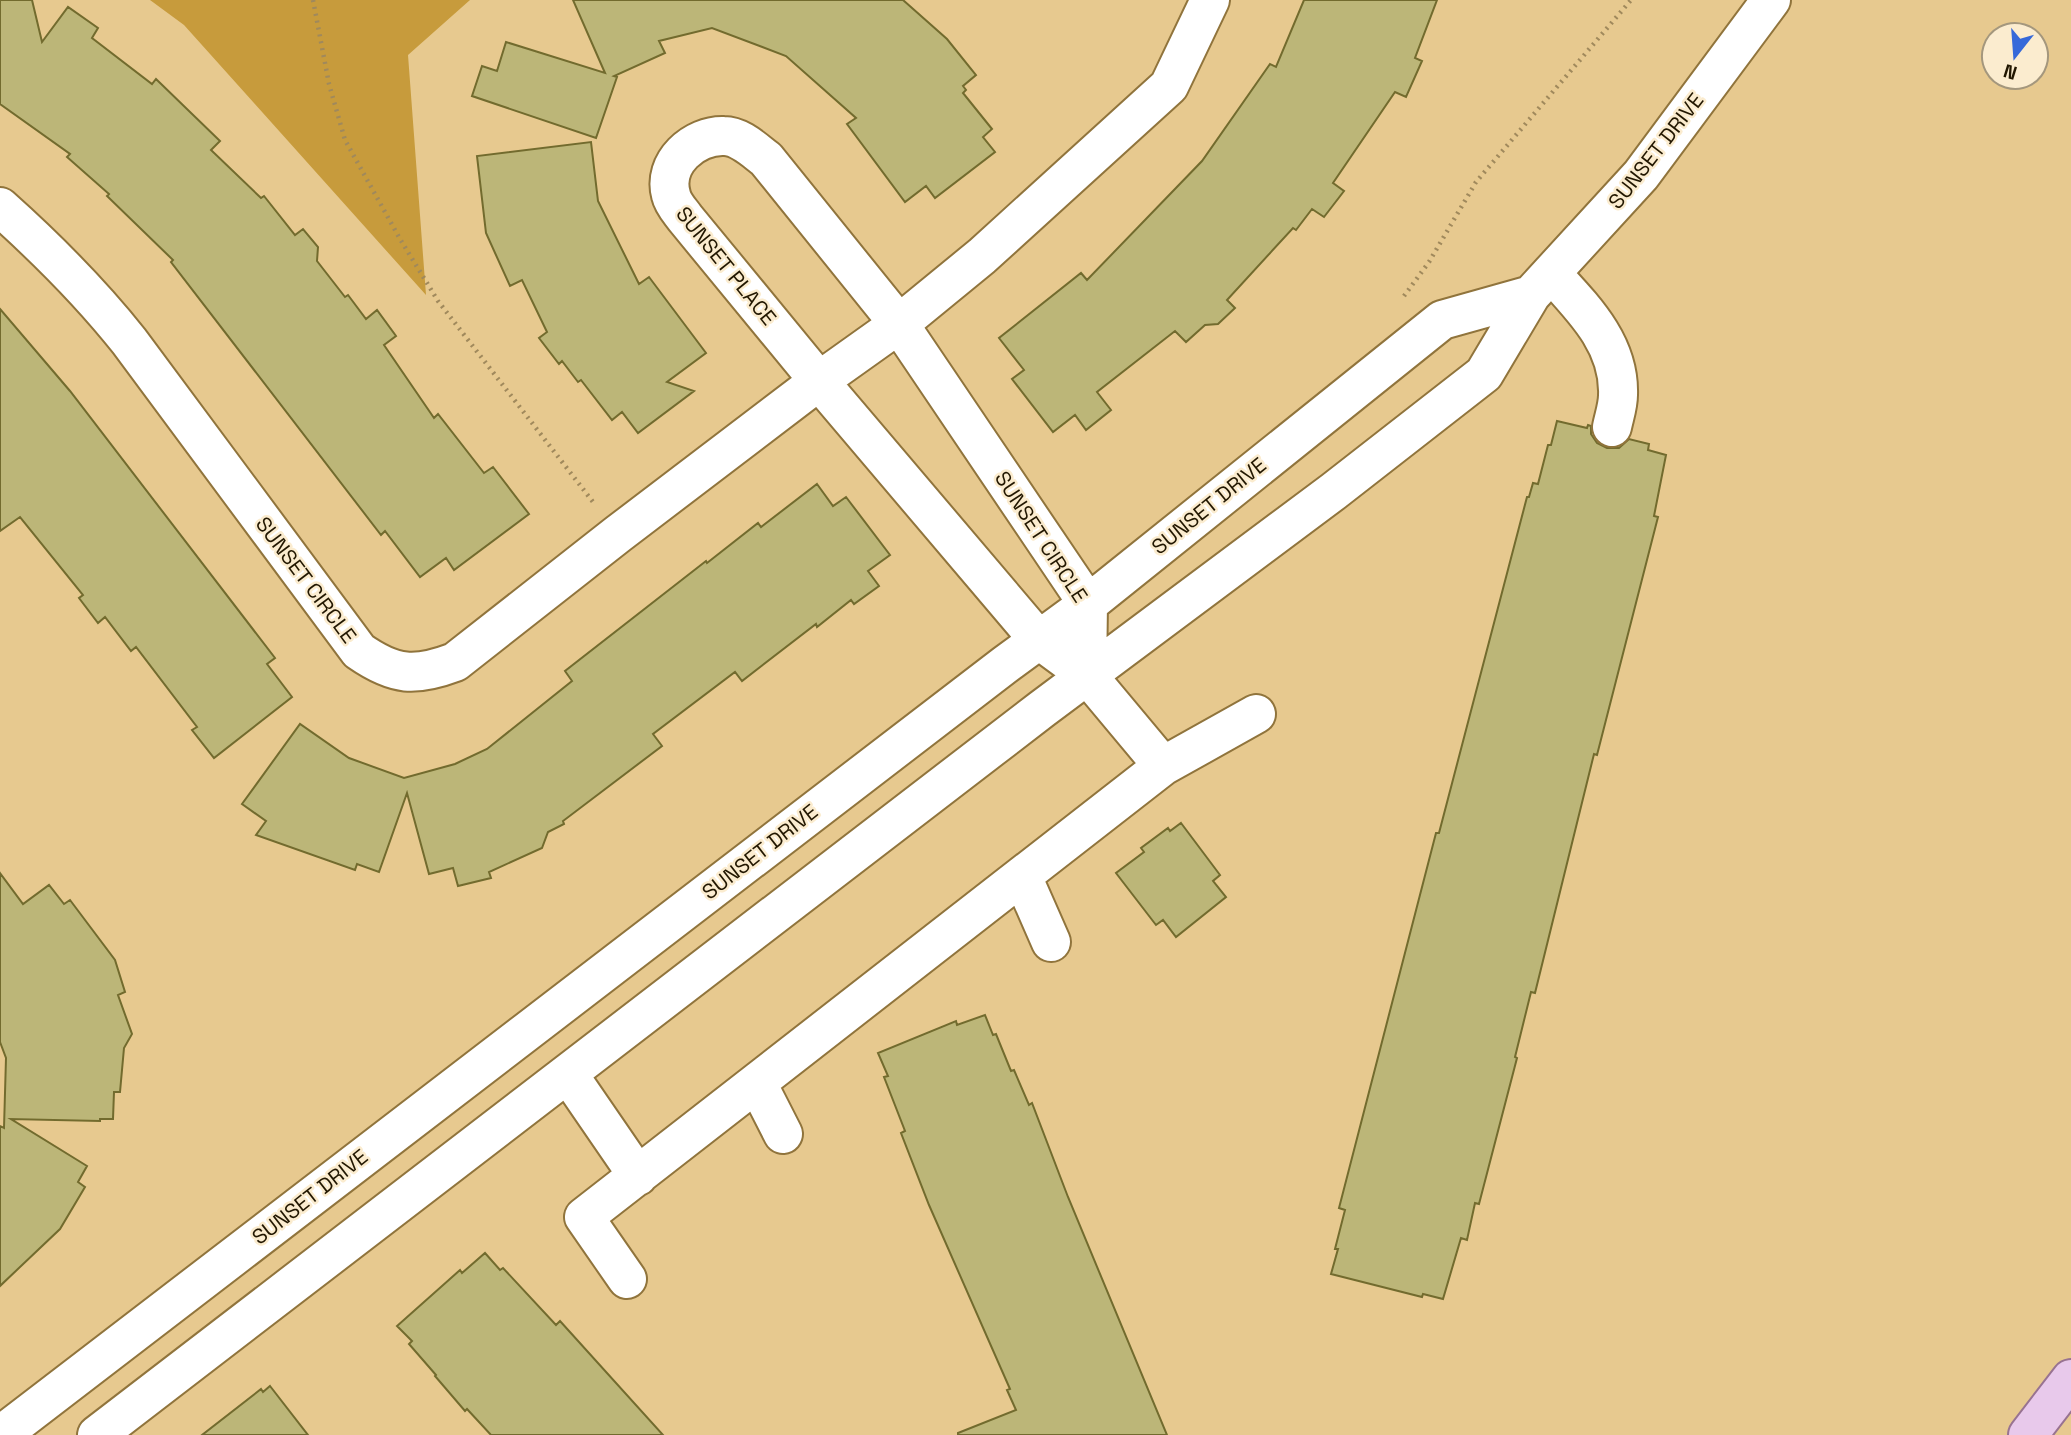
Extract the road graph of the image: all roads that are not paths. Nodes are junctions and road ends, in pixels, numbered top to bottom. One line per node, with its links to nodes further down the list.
1 (1210, 0): 5 (street, SUNSET CIRCLE)
2 (1771, 0): 4 (street, SUNSET DRIVE)
3 (0, 207): 6 (street, SUNSET CIRCLE)
4 (1541, 284): 7 (street); 8 (street, SUNSET DRIVE); 10 (street, SUNSET DRIVE)
5 (900, 324): 6 (street, SUNSET CIRCLE); 6 (street, SUNSET PLACE); 8 (street, SUNSET CIRCLE)
6 (819, 381): 9 (street)
7 (1612, 428)
8 (1088, 604): 9 (street, SUNSET DRIVE); 10 (street, SUNSET CIRCLE)
9 (1038, 639): 10 (street); 21 (street, SUNSET DRIVE)
10 (1087, 675): 12 (street); 15 (street, SUNSET DRIVE)
11 (1255, 714): 12 (street)
12 (1163, 766): 13 (street)
13 (1022, 876): 14 (street); 16 (street)
14 (1051, 942)
15 (568, 1073): 18 (street); 22 (street, SUNSET DRIVE)
16 (757, 1083): 17 (street); 18 (street)
17 (783, 1133)
18 (638, 1176): 19 (street)
19 (627, 1279)
20 (2071, 1379): 23 (main road)
21 (1, 1435)
22 (97, 1435)
23 (2028, 1435)

